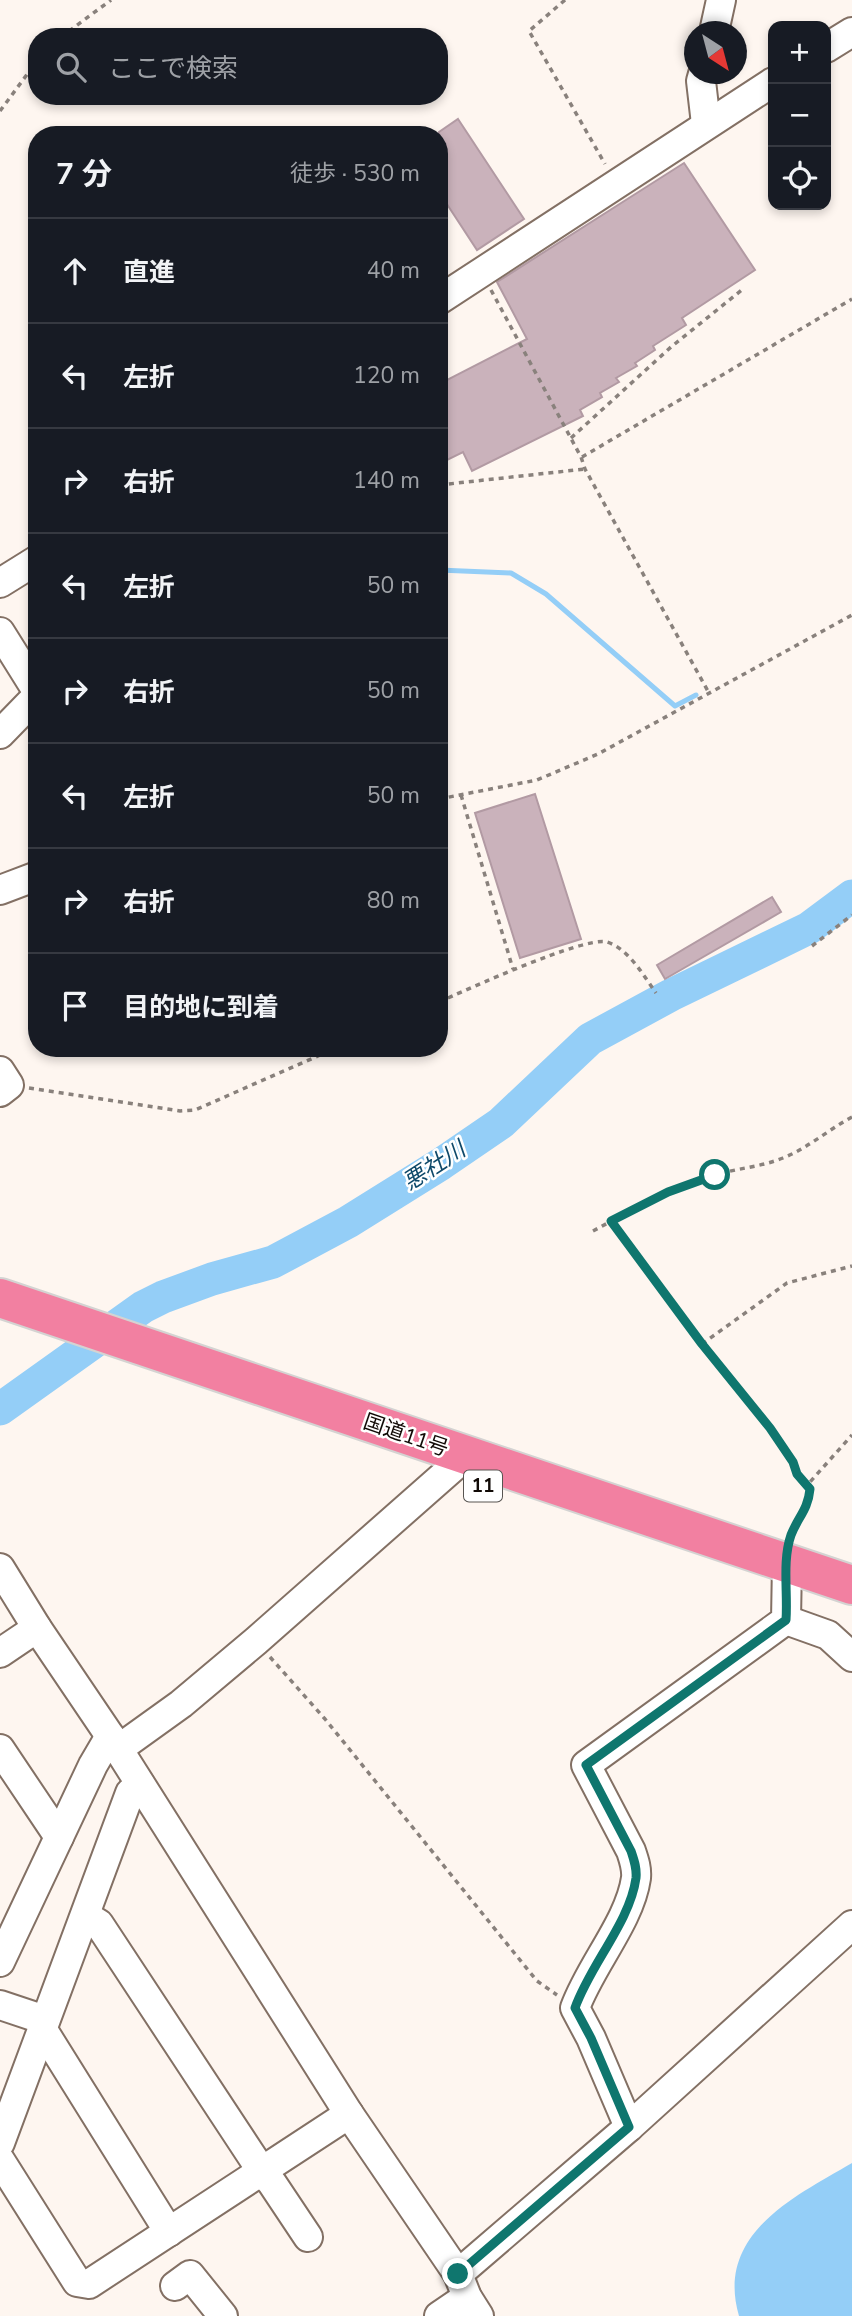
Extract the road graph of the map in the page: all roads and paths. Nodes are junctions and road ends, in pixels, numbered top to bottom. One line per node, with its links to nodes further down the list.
1 (111, 0): 5 (path)
2 (565, 0): 13 (path)
3 (722, 0): 4 (street)
4 (717, 21)
5 (73, 28)
6 (852, 32): 7 (street)
7 (831, 45)
8 (28, 73): 11 (path)
9 (701, 84): 12 (street)
10 (770, 84): 12 (street)
11 (0, 111)
12 (706, 124): 13 (street)
13 (616, 184): 14 (street)
14 (482, 273): 16 (street); 18 (path)
15 (743, 289): 18 (path)
16 (448, 294)
17 (852, 299): 19 (path)
18 (571, 438): 19 (path)
19 (581, 457): 20 (path)
20 (585, 469): 21 (path); 27 (path)
21 (448, 484)
22 (28, 566): 23 (street)
23 (0, 583)
24 (852, 615): 27 (path)
25 (0, 632): 26 (street)
26 (28, 679)
27 (709, 693): 30 (path)
28 (28, 704): 29 (street)
29 (0, 734)
30 (461, 795): 31 (path); 36 (path)
31 (448, 797)
32 (28, 879): 33 (street)
33 (0, 890)
34 (852, 915): 35 (path)
35 (812, 946)
36 (513, 969): 37 (path); 38 (path)
37 (656, 993)
38 (448, 998)
39 (316, 1057): 40 (path)
40 (3, 1083)
41 (852, 1117): 42 (path)
42 (611, 1221): 43 (path); 48 (path)
43 (593, 1231)
44 (852, 1266): 48 (path)
45 (0, 1298): 47 (highway, 国道11号 / 11)
46 (0, 1324): 47 (highway, 国道11号 / 11)
47 (76, 1336): 50 (highway, 国道11号 / 11)
48 (702, 1344): 51 (path)
49 (852, 1435): 51 (path)
50 (457, 1465): 54 (highway, 国道11号 / 11); 57 (street)
51 (810, 1489): 54 (path)
52 (0, 1568): 56 (street)
53 (852, 1585): 54 (highway, 国道11号 / 11)
54 (787, 1591): 55 (highway, 国道11号 / 11); 59 (street); 68 (street)
55 (852, 1611)
56 (37, 1628): 58 (street); 60 (street)
57 (256, 1642): 60 (street); 68 (path)
58 (0, 1653)
59 (852, 1657)
60 (114, 1743): 62 (street); 63 (street)
61 (0, 1749): 63 (street)
62 (140, 1784): 64 (street); 70 (street)
63 (59, 1838): 66 (street)
64 (86, 1916): 69 (street); 74 (street)
65 (852, 1925): 71 (street)
66 (3, 1943)
67 (0, 2004): 69 (street)
68 (575, 2008): 71 (street)
69 (44, 2025): 72 (street); 75 (street)
70 (349, 2114): 74 (street); 78 (street)
71 (629, 2127): 78 (street)
72 (0, 2143)
73 (0, 2160): 75 (street)
74 (261, 2170): 75 (street); 76 (street)
75 (169, 2232)
76 (308, 2237)
77 (190, 2275): 79 (street)
78 (468, 2295): 80 (street)
79 (223, 2316)
80 (439, 2316)

